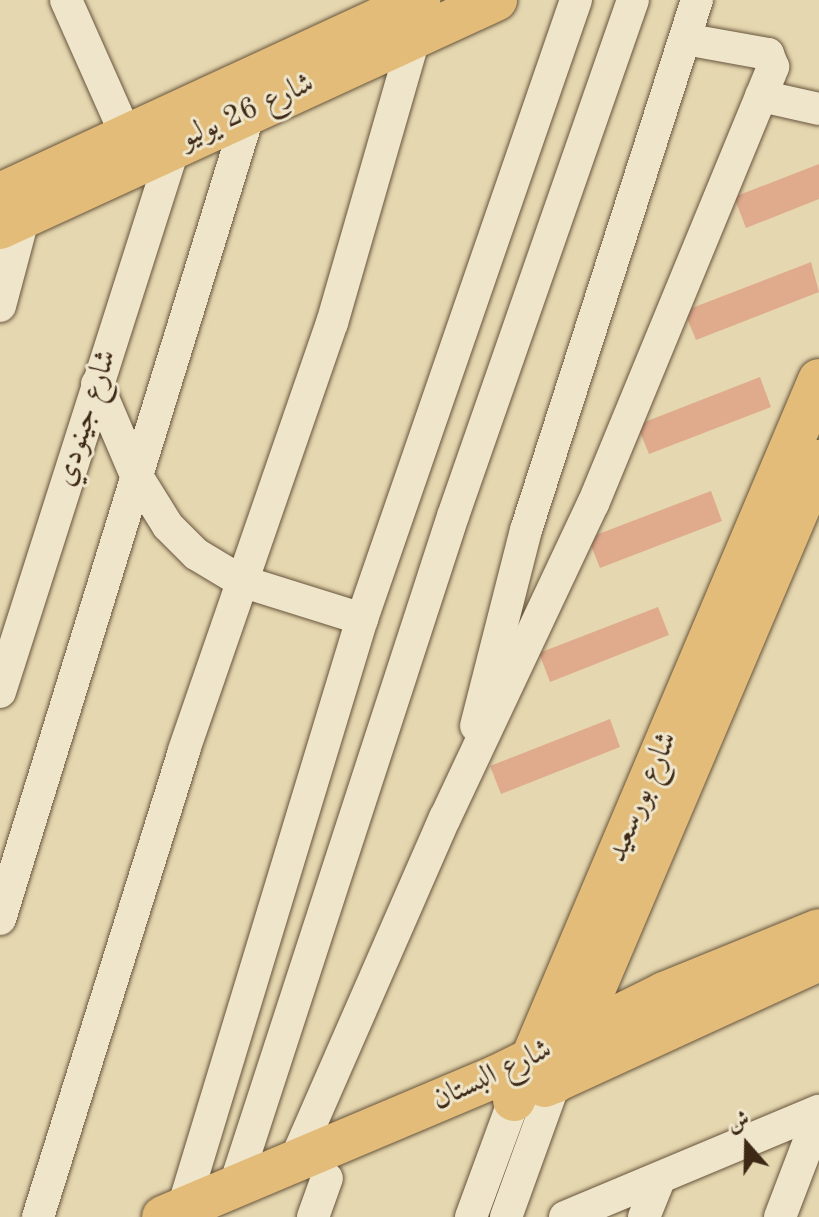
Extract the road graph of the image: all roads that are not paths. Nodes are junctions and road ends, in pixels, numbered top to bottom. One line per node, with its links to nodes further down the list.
1 (66, 0): 12 (street)
2 (496, 0): 6 (main road, شارع 26 يوليو)
3 (576, 0): 20 (street)
4 (633, 0): 32 (street)
5 (697, 0): 7 (street)
6 (417, 18): 10 (main road, شارع 26 يوليو); 12 (main road, شارع 26 يوليو); 19 (street)
7 (685, 39): 8 (street); 22 (street)
8 (761, 96): 9 (street); 22 (street)
9 (819, 109)
10 (250, 110): 11 (main road, شارع 26 يوليو); 18 (street)
11 (175, 144): 12 (main road, شارع 26 يوليو); 16 (street, شارع جينودي)
12 (132, 148): 13 (main road, شارع 26 يوليو)
13 (8, 213): 14 (street)
14 (0, 306)
15 (819, 380): 27 (main road, شارع بورسعيد)
16 (97, 384): 18 (street); 21 (street, شارع جينودي)
17 (819, 461): 26 (main road, شارع بورسعيد)
18 (135, 473): 19 (street); 23 (street)
19 (241, 581): 20 (street); 34 (street)
20 (362, 619): 33 (street)
21 (0, 692)
22 (476, 753): 30 (street)
23 (0, 919)
24 (819, 930): 26 (main road, شارع البستان)
25 (819, 960): 27 (main road, شارع البستان)
26 (574, 1035): 27 (main road, شارع بورسعيد)
27 (543, 1071): 28 (main road, شارع البستان); 30 (main road, شارع البستان); 37 (street, شارع بورسعيد)
28 (514, 1100): 30 (main road, شارع البستان); 36 (street)
29 (819, 1113): 31 (street); 40 (street)
30 (311, 1170): 32 (main road, شارع البستان); 35 (street)
31 (659, 1180): 38 (street); 39 (street)
32 (234, 1202): 33 (main road, شارع البستان)
33 (173, 1213)
34 (38, 1217)
35 (313, 1217)
36 (471, 1217)
37 (506, 1217)
38 (565, 1217)
39 (644, 1217)
40 (780, 1217)

